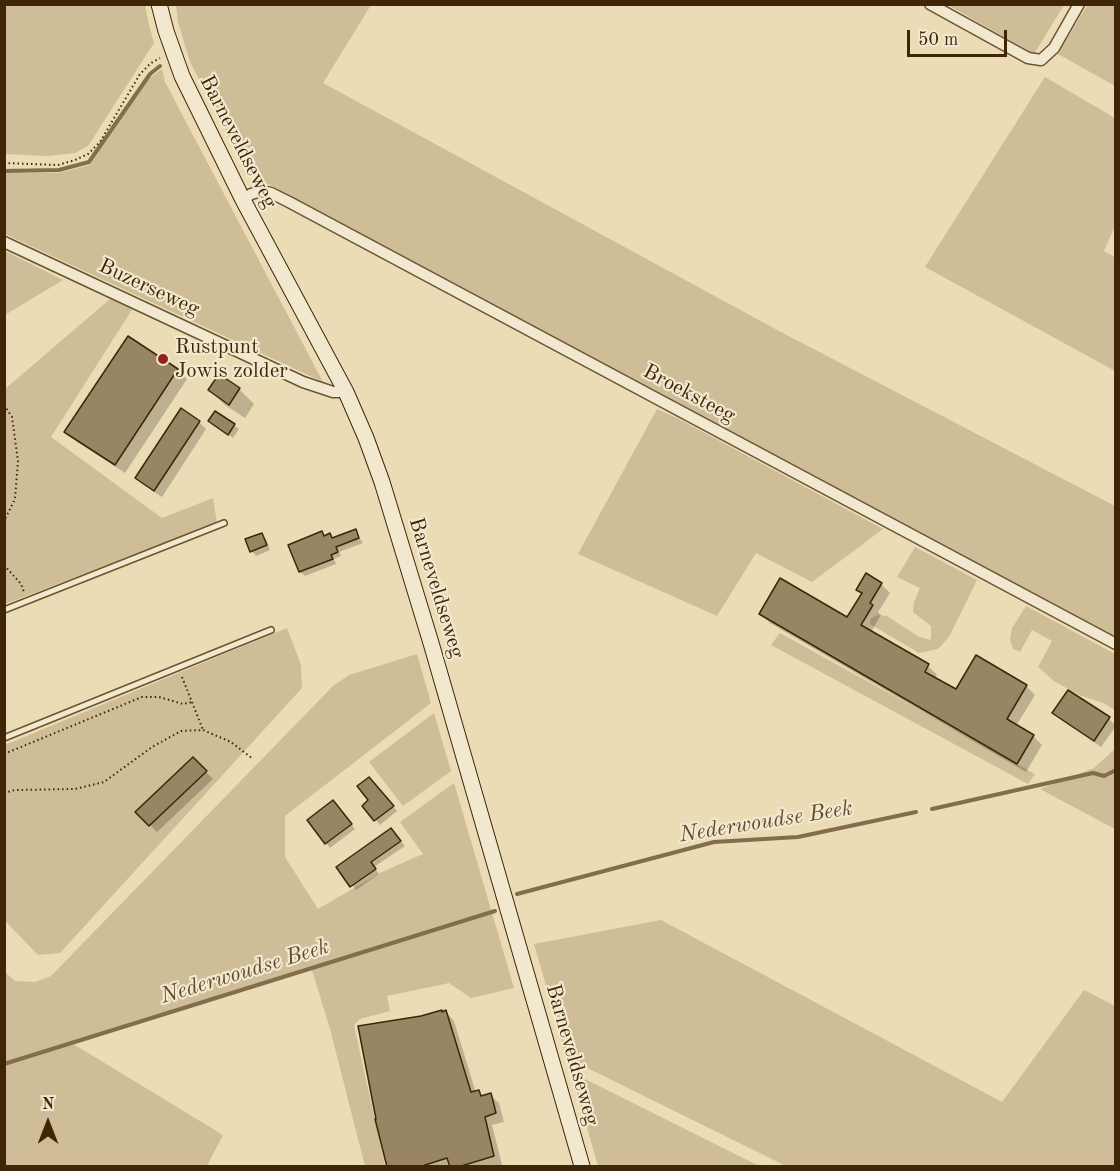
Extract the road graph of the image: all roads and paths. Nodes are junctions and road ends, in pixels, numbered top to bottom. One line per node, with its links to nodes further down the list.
1 (159, 4): 4 (main road, Barneveldseweg)
2 (930, 4): 3 (street)
3 (1079, 4)
4 (178, 50): 5 (path); 6 (main road, Barneveldseweg)
5 (4, 163)
6 (243, 200): 8 (main road, Barneveldseweg); 16 (street, Broeksteeg)
7 (4, 242): 8 (street, Buzerseweg)
8 (345, 392): 24 (main road, Barneveldseweg)
9 (4, 405): 10 (path)
10 (4, 521)
11 (224, 523): 13 (lane)
12 (4, 565): 13 (path)
13 (27, 601): 14 (lane)
14 (4, 610)
15 (271, 630): 17 (lane)
16 (1116, 644)
17 (178, 668): 18 (path); 20 (lane)
18 (192, 702): 19 (path); 21 (path)
19 (203, 730): 22 (path); 23 (path)
20 (4, 738)
21 (4, 754)
22 (253, 759)
23 (4, 793)
24 (582, 1167)

